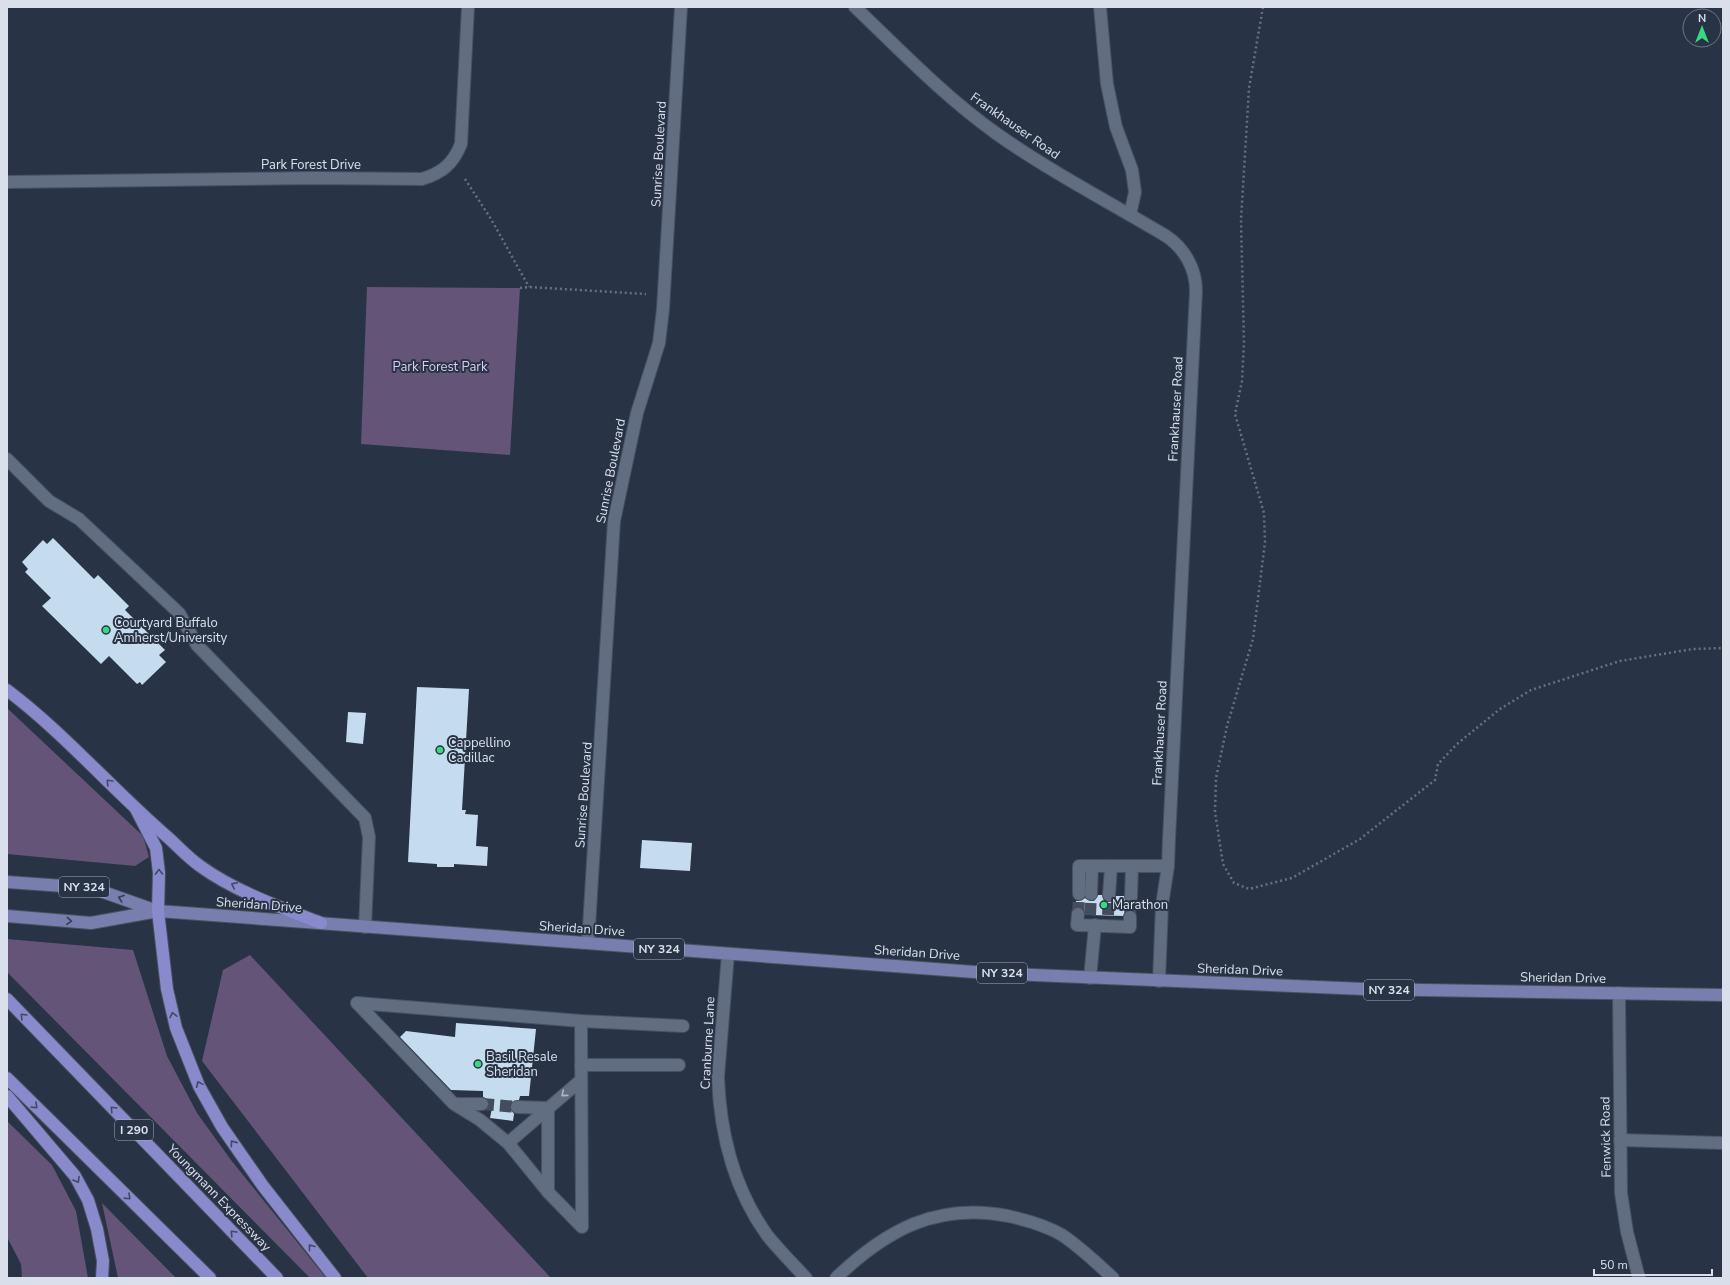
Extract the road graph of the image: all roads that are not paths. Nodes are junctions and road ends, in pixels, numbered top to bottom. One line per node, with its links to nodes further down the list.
1 (468, 7): 5 (street, Park Forest Drive)
2 (681, 7): 22 (street, Sunrise Boulevard)
3 (855, 7): 6 (street, Frankhauser Road)
4 (1100, 7): 6 (street)
5 (7, 182)
6 (1130, 215): 10 (street, Frankhauser Road)
7 (7, 459): 21 (street)
8 (7, 690): 9 (highway, one-way to 8)
9 (136, 809): 17 (highway, one-way to 9); 20 (highway, one-way to 9)
10 (1168, 866): 11 (street); 25 (street, Frankhauser Road)
11 (1132, 867): 12 (street); 16 (street)
12 (1111, 868): 14 (street); 15 (street)
13 (7, 882): 17 (main road, Sheridan Drive / NY 324, one-way to 13)
14 (1085, 894)
15 (1109, 896)
16 (1131, 897)
17 (158, 911): 18 (main road, Sheridan Drive / NY 324, one-way to 17); 20 (main road, Sheridan Drive / NY 324); 47 (highway, one-way to 17)
18 (7, 916)
19 (1130, 917): 24 (street)
20 (321, 924): 21 (main road, Sheridan Drive / NY 324)
21 (365, 927): 22 (main road, Sheridan Drive / NY 324)
22 (588, 943): 23 (main road, Sheridan Drive / NY 324)
23 (728, 954): 24 (main road, Sheridan Drive / NY 324); 48 (street, Cranburne Lane)
24 (1090, 978): 25 (main road, Sheridan Drive / NY 324)
25 (1159, 981): 26 (main road, Sheridan Drive / NY 324)
26 (1619, 993): 27 (main road, Sheridan Drive / NY 324); 40 (street, Fenwick Road)
27 (1723, 995)
28 (7, 999): 46 (highway, Youngmann Expressway / I 290, one-way to 28)
29 (581, 1021): 30 (street); 31 (street); 36 (street)
30 (683, 1026)
31 (581, 1065): 32 (street); 34 (street)
32 (679, 1065)
33 (7, 1078): 45 (highway, one-way to 45)
34 (580, 1081): 39 (street, one-way to 39); 43 (street)
35 (7, 1096): 44 (highway, one-way to 44)
36 (454, 1104): 37 (street); 41 (street)
37 (482, 1104)
38 (517, 1107): 39 (street)
39 (548, 1108): 41 (street); 43 (street)
40 (1620, 1140): 42 (street); 51 (street, Fenwick Road)
41 (508, 1143): 43 (street)
42 (1723, 1143)
43 (548, 1192)
44 (102, 1278)
45 (210, 1278)
46 (277, 1278)
47 (335, 1278)
48 (806, 1278)
49 (836, 1278): 50 (street)
50 (1113, 1278)
51 (1639, 1278)

